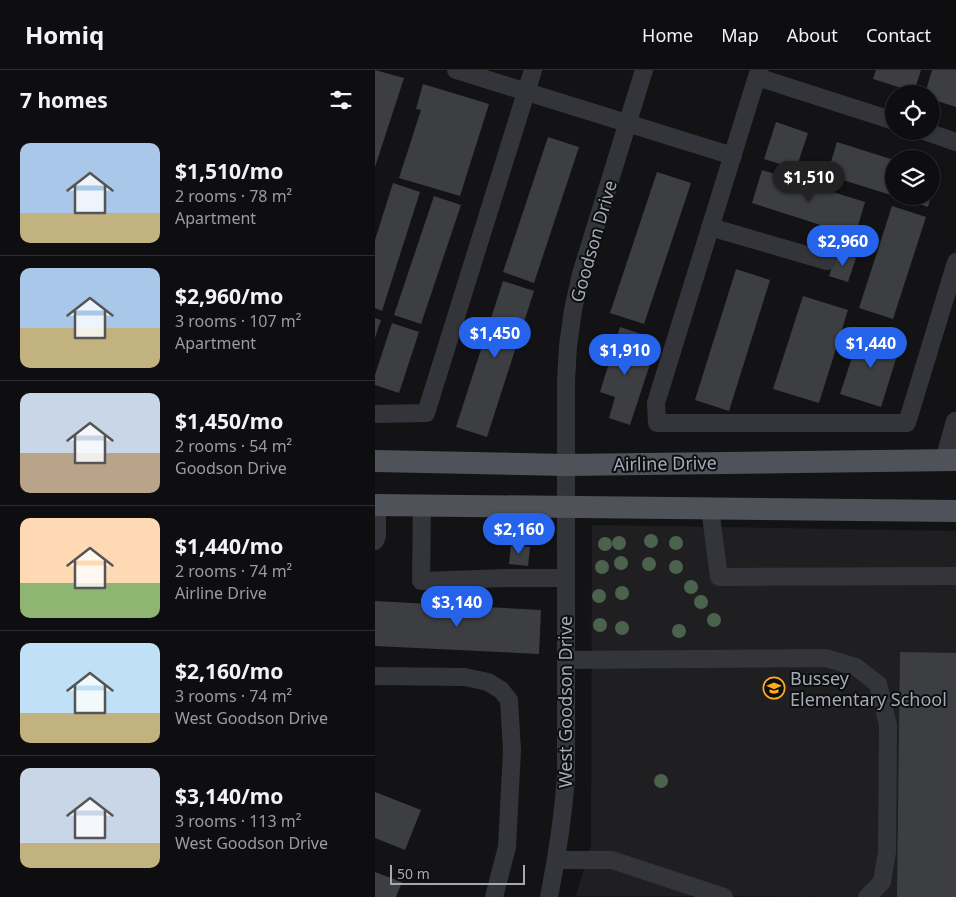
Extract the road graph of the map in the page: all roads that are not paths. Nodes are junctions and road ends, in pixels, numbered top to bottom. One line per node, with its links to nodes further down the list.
1 (456, 70): 5 (street)
2 (533, 70): 5 (street)
3 (644, 70): 7 (street, Goodson Drive)
4 (758, 74): 6 (street); 10 (street)
5 (526, 92): 7 (street); 14 (street)
6 (885, 119)
7 (627, 123): 10 (street); 18 (street, Goodson Drive)
8 (940, 136): 9 (street)
9 (956, 142)
10 (733, 156): 11 (street)
11 (710, 227): 12 (street); 13 (street)
12 (827, 262)
13 (956, 262)
14 (375, 414)
15 (956, 420): 17 (street)
16 (375, 460): 18 (main road, Airline Drive)
17 (950, 460): 18 (main road, Airline Drive)
18 (566, 465): 21 (street, Goodson Drive)
19 (376, 505): 20 (main road); 24 (street)
20 (422, 505): 21 (main road); 26 (street)
21 (566, 506): 22 (main road); 26 (street, West Goodson Drive)
22 (709, 508): 23 (main road); 25 (street)
23 (956, 511)
24 (375, 541)
25 (956, 576)
26 (566, 578): 27 (street, West Goodson Drive)
27 (566, 660): 29 (street, West Goodson Drive); 33 (street)
28 (375, 676): 30 (street)
29 (557, 860): 31 (street, West Goodson Drive); 32 (street)
30 (493, 897)
31 (549, 897)
32 (724, 897)
33 (867, 897)

